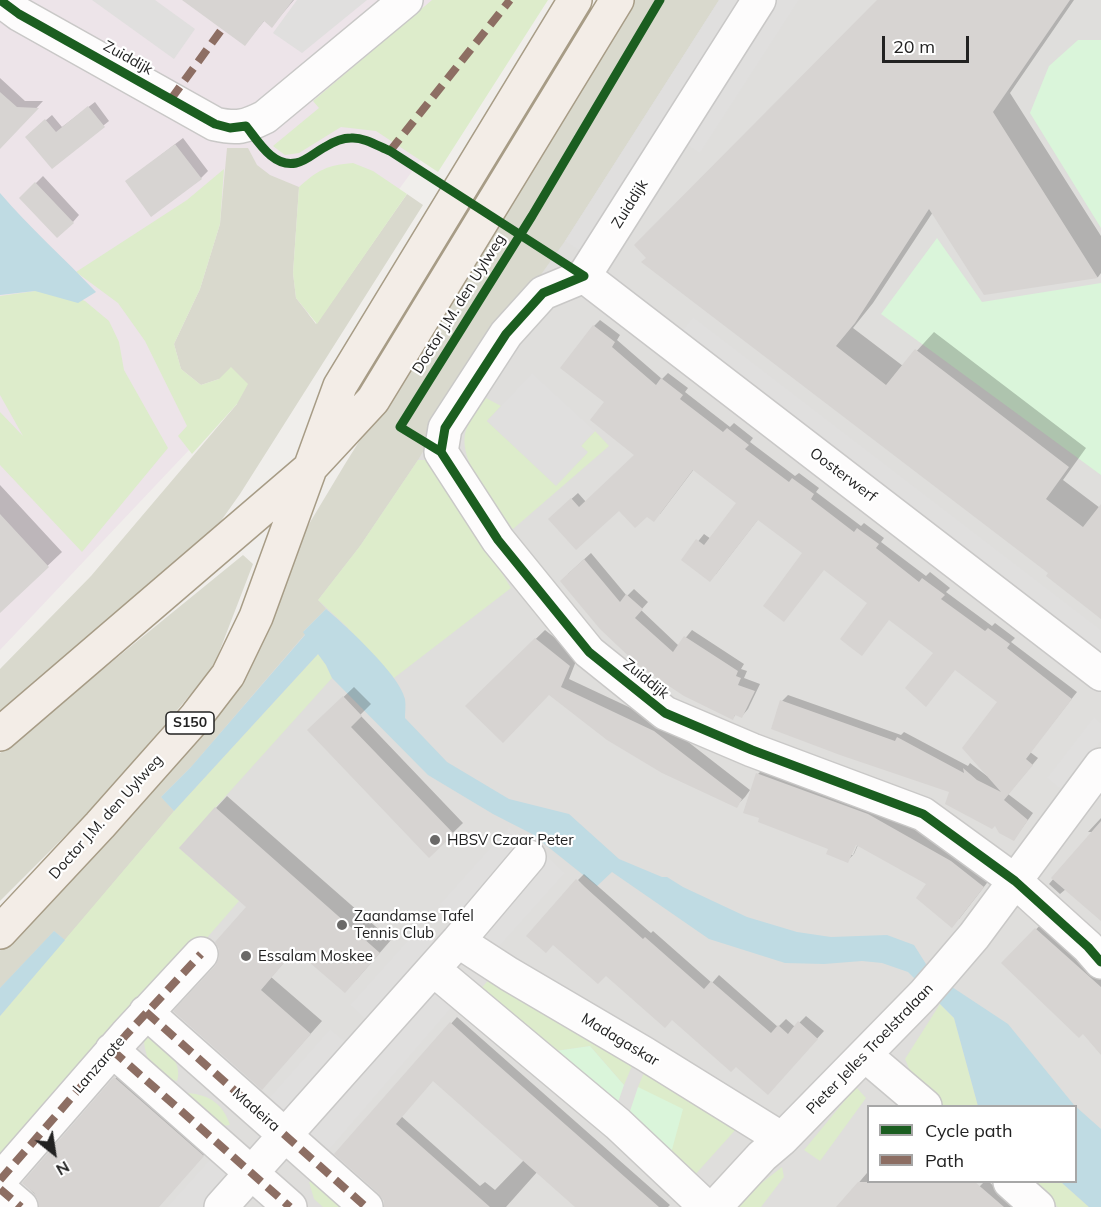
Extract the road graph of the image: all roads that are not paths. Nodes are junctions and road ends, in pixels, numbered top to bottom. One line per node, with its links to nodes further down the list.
1 (0, 0): 2 (street, Zuiddijk)
2 (405, 0)
3 (575, 0): 7 (main road, Doctor J.M. den Uylweg / S150)
4 (617, 0): 7 (main road, Doctor J.M. den Uylweg / S150)
5 (759, 0): 6 (street, Zuiddijk)
6 (584, 276): 8 (street, Oosterwerf); 12 (street, Zuiddijk)
7 (309, 469): 9 (main road, Doctor J.M. den Uylweg / S150); 13 (main road, Doctor J.M. den Uylweg / S150)
8 (1101, 674)
9 (0, 734)
10 (1101, 765): 12 (street, Pieter Jelles Troelstralaan)
11 (529, 857): 14 (street)
12 (1015, 881): 16 (street, Zuiddijk); 20 (street, Pieter Jelles Troelstralaan)
13 (0, 932)
14 (458, 940): 17 (street); 23 (street, Madagaskar)
15 (201, 954): 18 (street, Lanzarote)
16 (1101, 962)
17 (433, 969): 22 (street); 32 (street)
18 (146, 1012): 19 (street, Lanzarote); 22 (street, Madeira)
19 (112, 1050): 24 (street); 25 (street, Lanzarote)
20 (865, 1055): 21 (street); 23 (street, Pieter Jelles Troelstralaan)
21 (923, 1105)
22 (285, 1135): 24 (street); 31 (street, Madeira)
23 (782, 1139): 33 (street, Pieter Jelles Troelstralaan)
24 (251, 1173): 29 (street); 30 (street)
25 (0, 1180)
26 (1011, 1183): 34 (street)
27 (0, 1189): 28 (street)
28 (21, 1207)
29 (221, 1207)
30 (290, 1207)
31 (366, 1207)
32 (706, 1207)
33 (715, 1207)
34 (1038, 1207)

